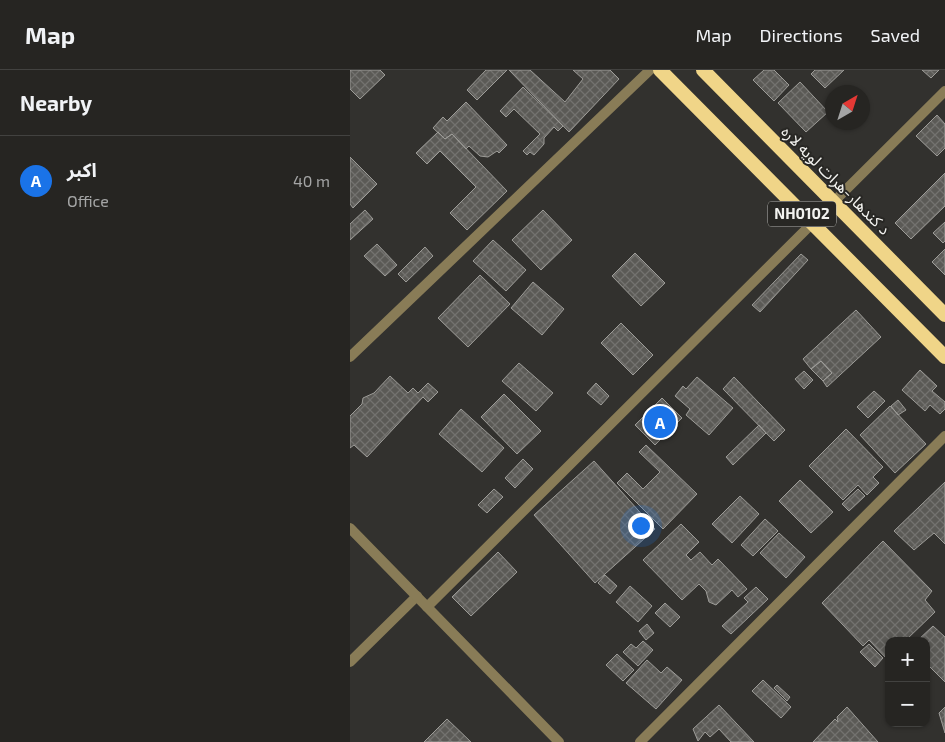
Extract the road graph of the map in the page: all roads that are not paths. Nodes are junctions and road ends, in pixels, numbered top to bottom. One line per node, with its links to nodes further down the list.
1 (650, 70): 8 (street)
2 (660, 70): 6 (highway, NH0102)
3 (703, 70): 5 (highway, د کندهار-هرات لويه لاره)
4 (945, 91): 5 (street)
5 (834, 203): 6 (street); 7 (highway, د کندهار-هرات لويه لاره)
6 (812, 224): 9 (highway, NH0102); 13 (street)
7 (945, 315)
8 (350, 357)
9 (945, 357)
10 (945, 436): 16 (street)
11 (350, 528): 12 (street)
12 (417, 596): 13 (street); 14 (street)
13 (427, 607): 15 (street)
14 (350, 662)
15 (560, 742)
16 (640, 742)

